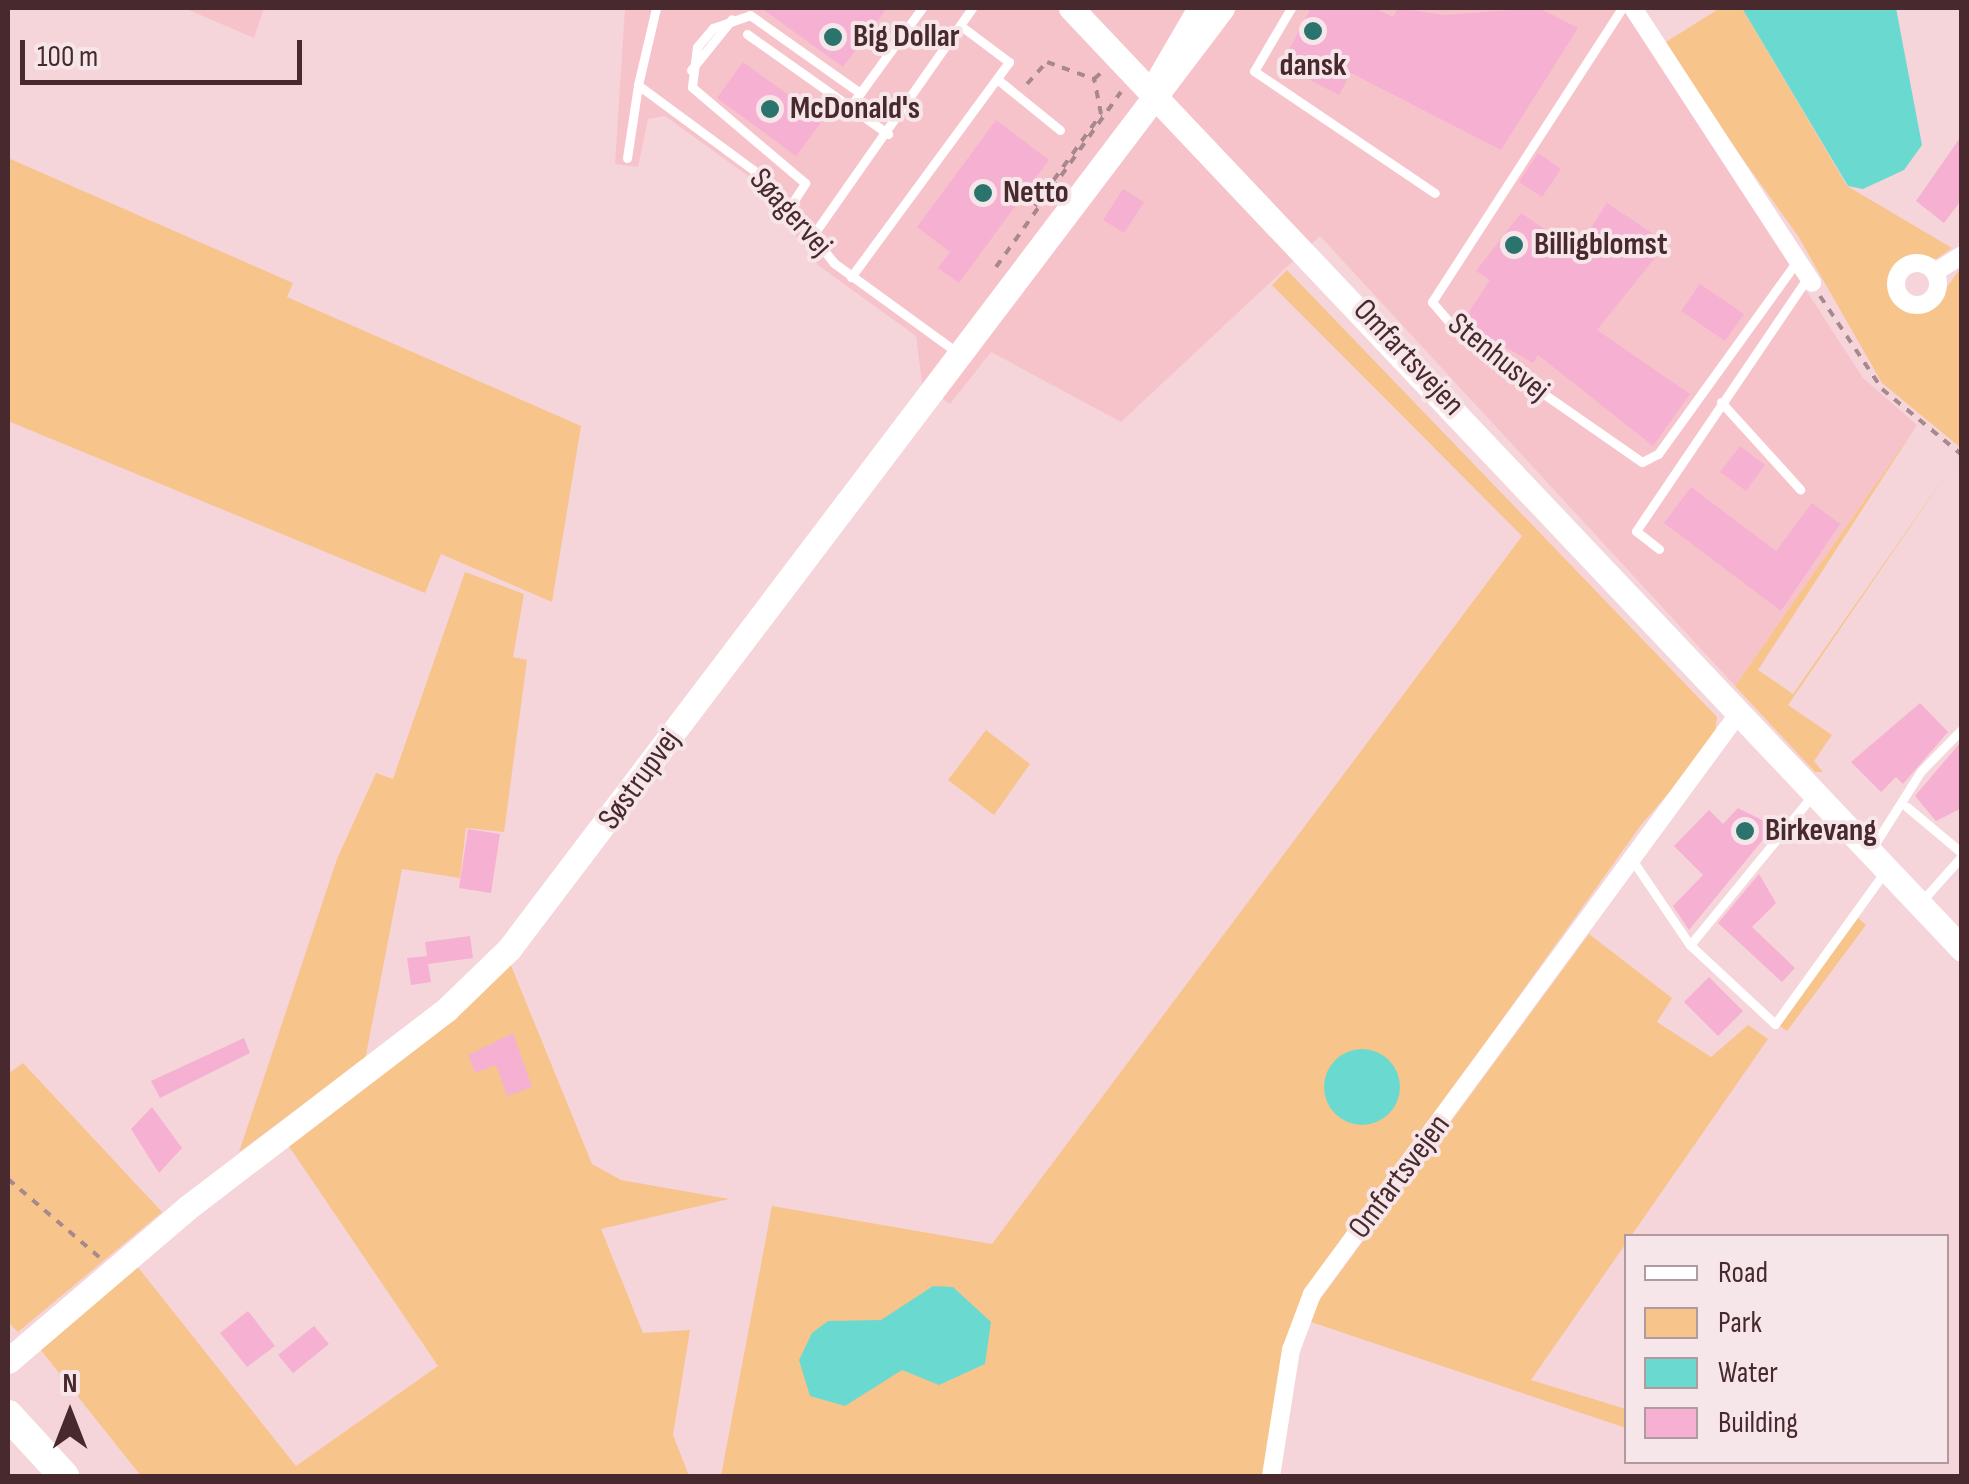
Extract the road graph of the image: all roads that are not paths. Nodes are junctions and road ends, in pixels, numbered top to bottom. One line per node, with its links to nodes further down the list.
1 (656, 8): 13 (lane)
2 (922, 8): 15 (lane)
3 (972, 8): 10 (lane)
4 (1071, 8): 14 (street, Omfartsvejen)
5 (1200, 8): 14 (street)
6 (1222, 8): 14 (street)
7 (1291, 8): 20 (lane)
8 (1622, 8): 25 (lane, Stenhusvej)
9 (1633, 8): 25 (street)
10 (965, 29): 12 (lane); 18 (lane)
11 (747, 34): 16 (lane)
12 (997, 79): 17 (lane); 26 (lane)
13 (638, 84): 19 (lane); 21 (lane, Søagervej)
14 (1154, 87): 27 (street, Søstrupvej); 31 (street, Omfartsvejen)
15 (860, 93): 16 (lane); 21 (lane)
16 (850, 106): 18 (lane)
17 (1060, 130)
18 (888, 134): 22 (lane)
19 (627, 158)
20 (1435, 193)
21 (789, 208): 22 (lane, Søagervej)
22 (811, 238): 26 (lane, Søagervej)
23 (1962, 254): 24 (street)
24 (1936, 272)
25 (1806, 273): 28 (lane)
26 (851, 277): 27 (lane, Søagervej)
27 (958, 353): 41 (street, Søstrupvej)
28 (1721, 402): 29 (lane); 30 (lane)
29 (1800, 488)
30 (1658, 550)
31 (1738, 714): 33 (street, Omfartsvejen); 36 (street, Omfartsvejen)
32 (1962, 729): 34 (lane)
33 (1814, 794): 37 (street, Omfartsvejen); 39 (lane)
34 (1906, 807): 35 (lane); 37 (lane)
35 (1962, 854): 38 (lane)
36 (1630, 858): 39 (lane); 44 (street, Omfartsvejen)
37 (1878, 861): 38 (street, Omfartsvejen); 39 (lane)
38 (1919, 904): 40 (street, Omfartsvejen)
39 (1690, 946)
40 (1962, 949)
41 (12, 1357)
42 (8, 1414): 43 (highway)
43 (64, 1476)
44 (1270, 1476)

